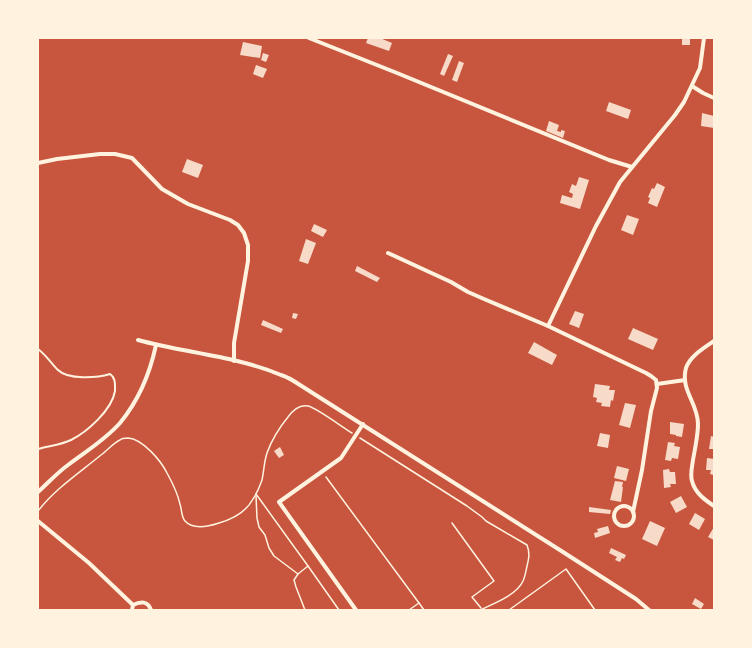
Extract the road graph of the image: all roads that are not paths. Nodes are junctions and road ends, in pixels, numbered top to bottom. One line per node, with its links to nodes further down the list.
1 (309, 38): 6 (street)
2 (704, 38): 3 (street)
3 (692, 86): 4 (street); 6 (street)
4 (714, 98)
5 (38, 163): 13 (street)
6 (632, 167): 8 (street)
7 (388, 253): 8 (street)
8 (548, 326): 15 (street)
9 (138, 340): 11 (street)
10 (714, 341): 14 (street)
11 (156, 345): 13 (street); 18 (street)
12 (38, 350): 17 (lane)
13 (234, 360): 16 (street)
14 (685, 380): 15 (street); 19 (street)
15 (657, 384): 20 (street)
16 (363, 424): 25 (street); 26 (street)
17 (38, 449)
18 (38, 492)
19 (714, 506)
20 (633, 512): 20 (street)
21 (38, 521): 22 (street)
22 (133, 604): 23 (street); 24 (street)
23 (132, 610)
24 (151, 610)
25 (356, 610)
26 (648, 610)

